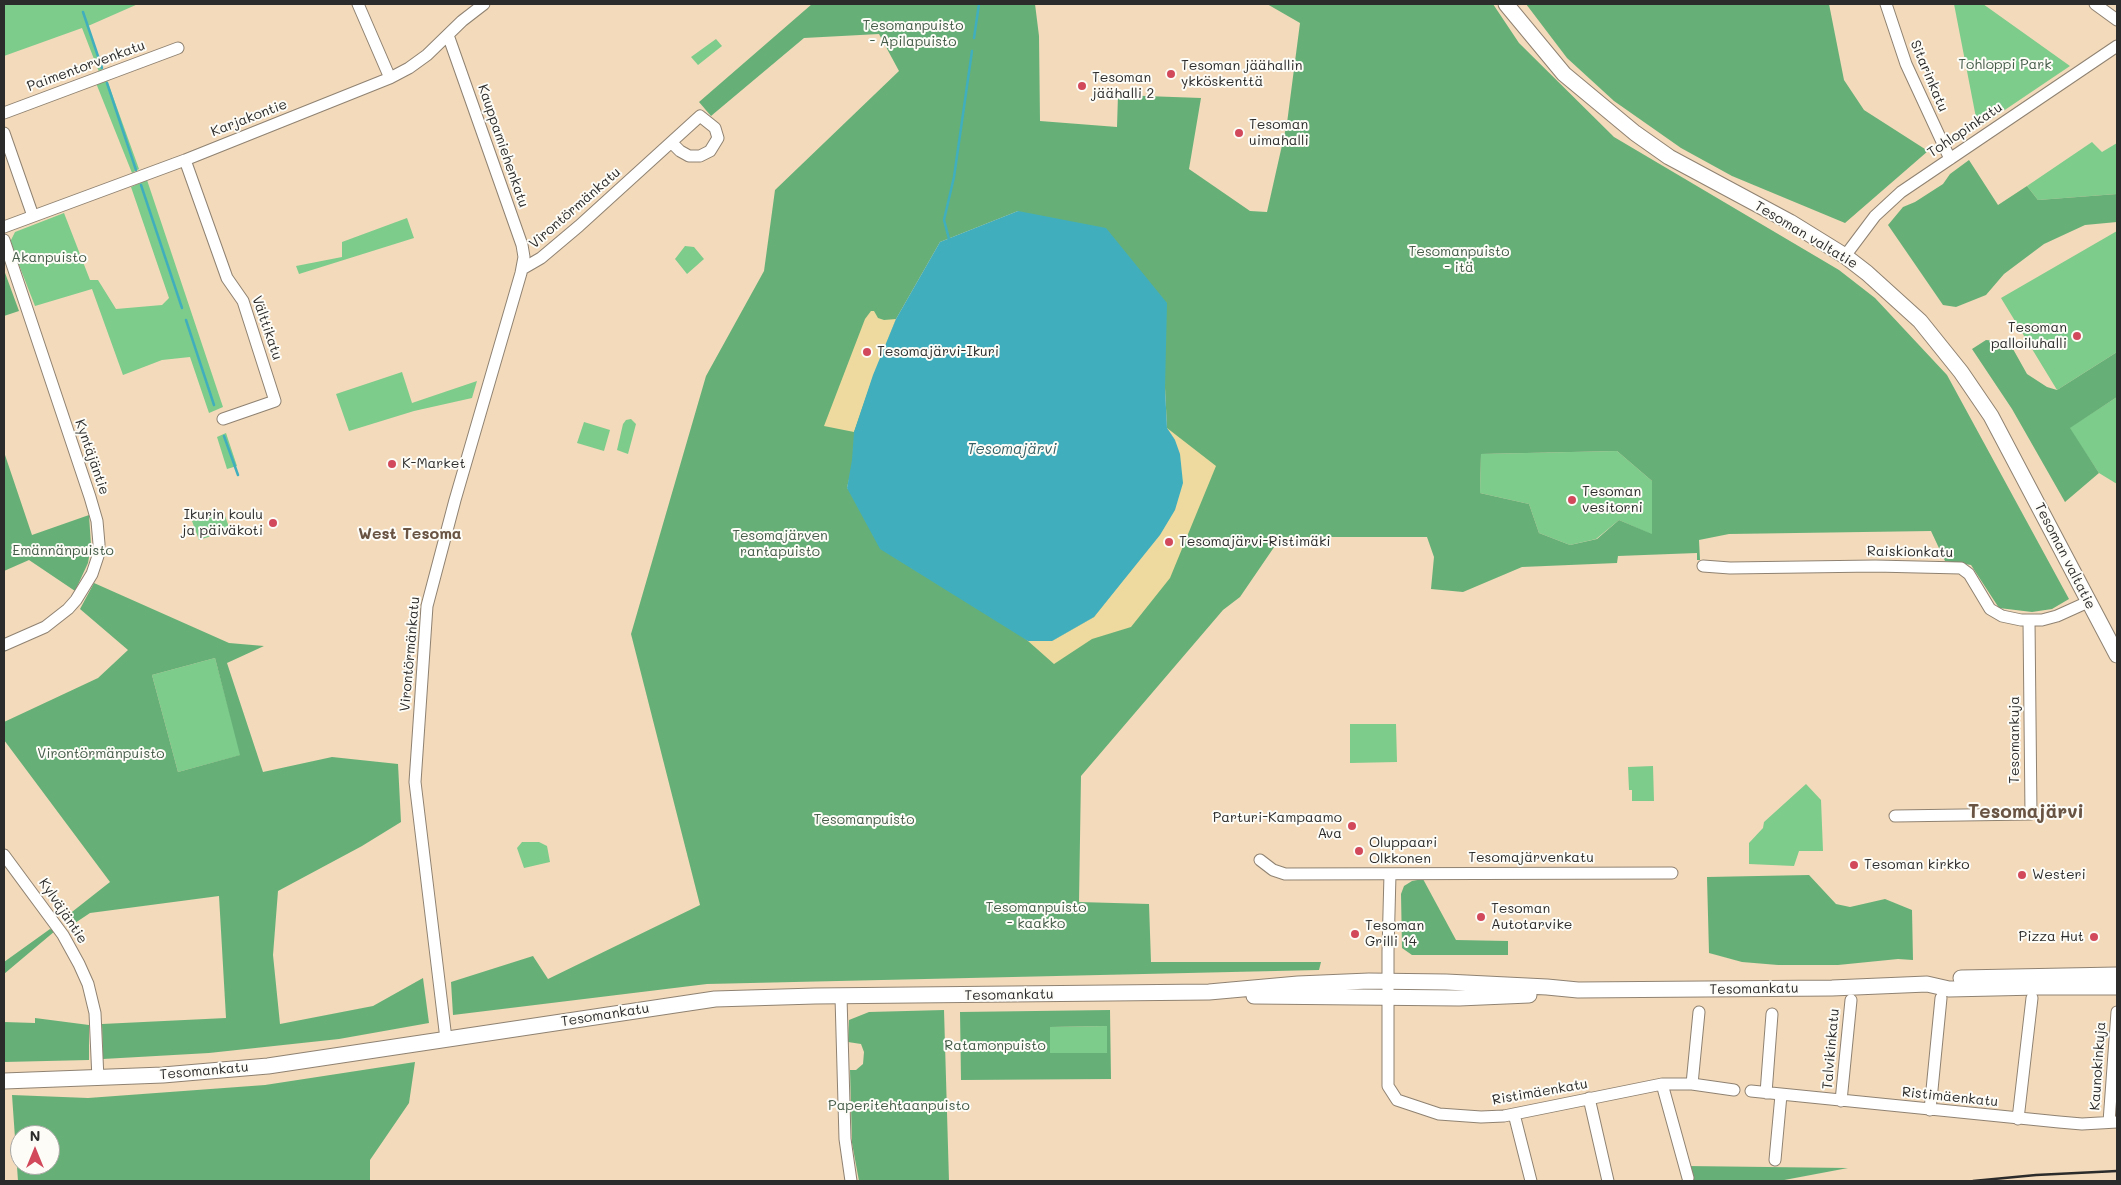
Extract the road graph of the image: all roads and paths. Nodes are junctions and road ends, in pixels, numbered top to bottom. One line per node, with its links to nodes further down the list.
1 (358, 4): 10 (street)
2 (484, 4): 7 (street, Karjakontie)
3 (1506, 4): 21 (main road, Tesoman valtatie)
4 (1886, 4): 14 (street, Sitarinkatu)
5 (2095, 4): 6 (street)
6 (2117, 20)
7 (448, 35): 10 (street, Karjakontie); 22 (street, Kauppamiehenkatu)
8 (2117, 46): 14 (street, Tohlopinkatu)
9 (178, 48): 11 (street, Paimentorvenkatu)
10 (390, 78): 15 (street, Karjakontie)
11 (4, 113)
12 (4, 133): 17 (street)
13 (672, 143): 22 (street, Virontörmänkatu)
14 (1950, 159): 21 (street, Tohlopinkatu)
15 (185, 160): 18 (street, Karjakontie); 23 (street, Välttikatu)
16 (4, 161): 17 (street)
17 (16, 167): 18 (street)
18 (32, 216): 19 (street, Karjakontie)
19 (4, 227)
20 (4, 240): 27 (street, Kyntäjäntie)
21 (1845, 256): 25 (main road, Tesoman valtatie)
22 (522, 269): 48 (street, Virontörmänkatu)
23 (223, 419)
24 (1703, 566): 26 (street, Raiskionkatu)
25 (2088, 602): 26 (street, Raiskionkatu); 28 (main road, Tesoman valtatie)
26 (2029, 620): 29 (street, Tesomankuja)
27 (4, 646)
28 (2117, 655)
29 (1896, 816)
30 (4, 855): 49 (street, Kylväjäntie)
31 (1260, 860): 33 (street, Tesomajärvenkatu)
32 (1672, 873): 33 (street, Tesomajärvenkatu)
33 (1390, 874): 35 (street)
34 (2117, 975): 36 (main road, Tesomankatu)
35 (1388, 982): 38 (main road, Tesomankatu); 39 (main road, Tesomankatu); 41 (street)
36 (1930, 984): 37 (main road, Tesomankatu); 38 (main road, Tesomankatu)
37 (2117, 987)
38 (1578, 990): 41 (main road, Tesomankatu)
39 (1209, 992): 40 (main road, Tesomankatu); 41 (main road, Tesomankatu)
40 (841, 996): 48 (main road, Tesomankatu); 65 (street)
41 (1388, 998): 60 (street, Ristimäenkatu)
42 (1941, 998): 59 (street)
43 (2032, 998): 61 (street)
44 (1851, 1000): 58 (street, Talvikinkatu)
45 (1699, 1012): 52 (street)
46 (2117, 1012): 62 (street, Kaunokinkuja)
47 (1772, 1014): 55 (street)
48 (446, 1039): 49 (main road, Tesomankatu)
49 (98, 1078): 50 (main road, Tesomankatu)
50 (4, 1081)
51 (1662, 1084): 52 (street, Ristimäenkatu); 57 (street, Ristimäenkatu); 64 (street)
52 (1692, 1084): 53 (street, Ristimäenkatu)
53 (1734, 1090)
54 (1750, 1091): 55 (street, Ristimäenkatu)
55 (1766, 1093): 56 (street, Ristimäenkatu)
56 (1781, 1095): 58 (street, Ristimäenkatu); 63 (street)
57 (1589, 1098): 60 (street, Ristimäenkatu); 67 (street)
58 (1841, 1101): 59 (street, Ristimäenkatu)
59 (1930, 1110): 61 (street, Ristimäenkatu)
60 (1514, 1114): 66 (street)
61 (2018, 1119): 62 (street, Ristimäenkatu)
62 (2113, 1122)
63 (1775, 1160)
64 (1688, 1178)
65 (851, 1181)
66 (1531, 1181)
67 (1608, 1181)

